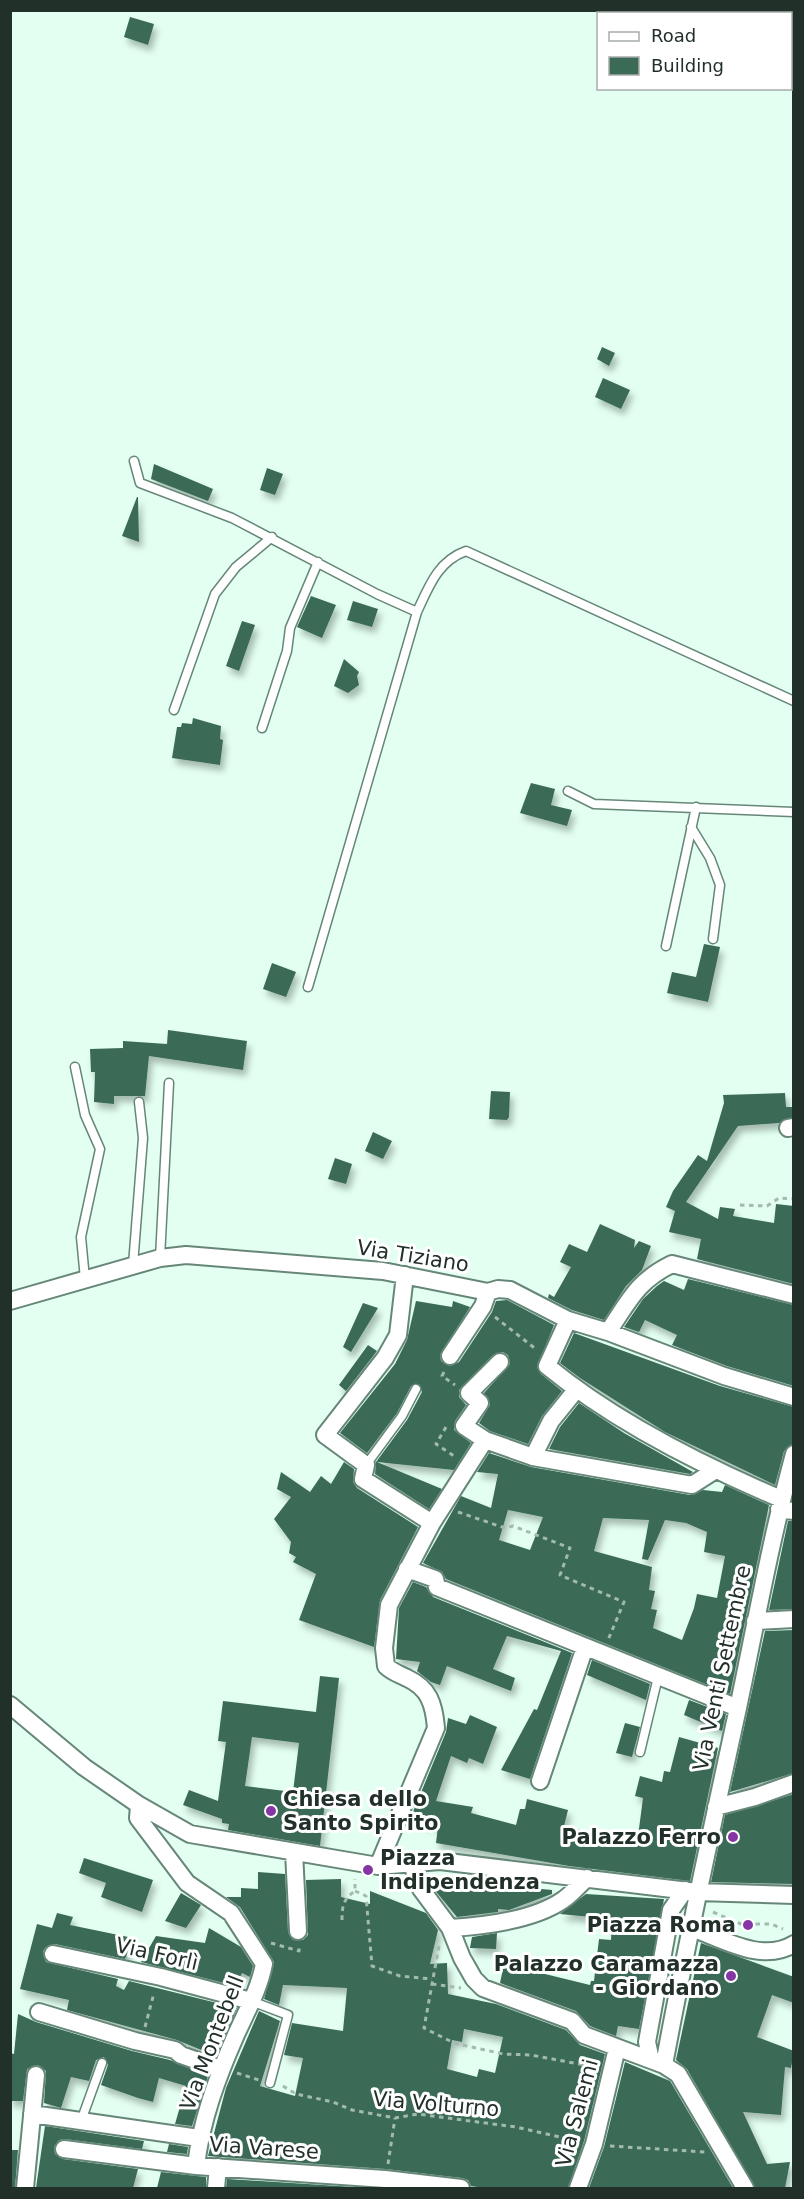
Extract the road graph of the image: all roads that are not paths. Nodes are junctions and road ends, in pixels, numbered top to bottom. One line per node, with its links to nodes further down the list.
1 (134, 461): 2 (lane)
2 (272, 537): 3 (lane); 6 (lane)
3 (318, 562): 4 (lane); 7 (lane)
4 (417, 612): 5 (lane); 14 (lane)
5 (794, 701)
6 (174, 710)
7 (262, 728)
8 (568, 791): 9 (lane)
9 (696, 807): 10 (lane); 11 (lane)
10 (794, 812)
11 (691, 827): 12 (lane); 13 (lane)
12 (713, 939)
13 (666, 946)
14 (308, 987)
15 (75, 1067): 21 (lane)
16 (169, 1083): 18 (lane)
17 (139, 1102): 19 (lane)
18 (160, 1258): 19 (street, Via Tiziano); 20 (street, Via Tiziano)
19 (133, 1265): 21 (street, Via Tiziano)
20 (405, 1275): 22 (street, Via Tiziano); 35 (street)
21 (85, 1279): 24 (street, Via Tiziano)
22 (488, 1292): 25 (street, Via Tiziano); 27 (street)
23 (794, 1295): 26 (street)
24 (10, 1301)
25 (568, 1320): 26 (street, Via Tiziano); 30 (street)
26 (608, 1332): 31 (street, Via Tiziano)
27 (450, 1356)
28 (500, 1362): 32 (street)
29 (416, 1389): 35 (lane)
30 (576, 1390): 34 (street); 36 (street)
31 (794, 1397)
32 (485, 1440): 34 (street); 38 (street)
33 (794, 1454): 37 (street, Via Venti Settembre)
34 (533, 1457): 36 (street)
35 (366, 1465): 38 (street)
36 (714, 1471): 37 (street)
37 (784, 1506): 41 (street, Via Venti Settembre)
38 (432, 1523): 39 (street)
39 (407, 1569): 42 (street); 53 (street)
40 (794, 1619): 41 (street)
41 (755, 1622): 45 (street, Via Venti Settembre)
42 (585, 1647): 43 (street); 47 (street)
43 (658, 1677): 45 (street); 46 (lane)
44 (10, 1705): 49 (street)
45 (738, 1708): 50 (street, Via Venti Settembre)
46 (640, 1752)
47 (540, 1780)
48 (794, 1783): 50 (street)
49 (139, 1805): 51 (street); 62 (street, Via Montebell)
50 (716, 1807): 55 (street, Via Venti Settembre)
51 (294, 1852): 53 (street); 59 (street)
52 (411, 1862): 53 (street); 54 (street); 58 (street)
53 (378, 1866)
54 (587, 1878): 55 (street); 58 (street)
55 (691, 1891): 56 (street); 57 (street, Via Venti Settembre); 66 (street)
56 (794, 1895)
57 (689, 1927): 60 (street); 66 (street, Via Venti Settembre)
58 (450, 1928): 64 (street)
59 (298, 1931)
60 (794, 1944)
61 (53, 1954): 62 (street, Via Forlì)
62 (251, 2001): 67 (street, Via Montebell); 69 (lane)
63 (39, 2012): 67 (street)
64 (617, 2048): 66 (street); 79 (street, Via Salemi)
65 (102, 2063): 71 (lane)
66 (657, 2063): 80 (street)
67 (221, 2069): 72 (street, Via Montebell)
68 (36, 2075): 70 (street)
69 (270, 2083)
70 (32, 2114): 71 (street); 76 (street)
71 (81, 2121): 72 (street)
72 (200, 2138): 74 (street, Via Montebell)
73 (64, 2149): 74 (street, Via Varese)
74 (196, 2166): 75 (street, Via Varese)
75 (218, 2167): 77 (street); 78 (street, Via Varese)
76 (25, 2188)
77 (216, 2188)
78 (461, 2188)
79 (578, 2188)
80 (745, 2188)

